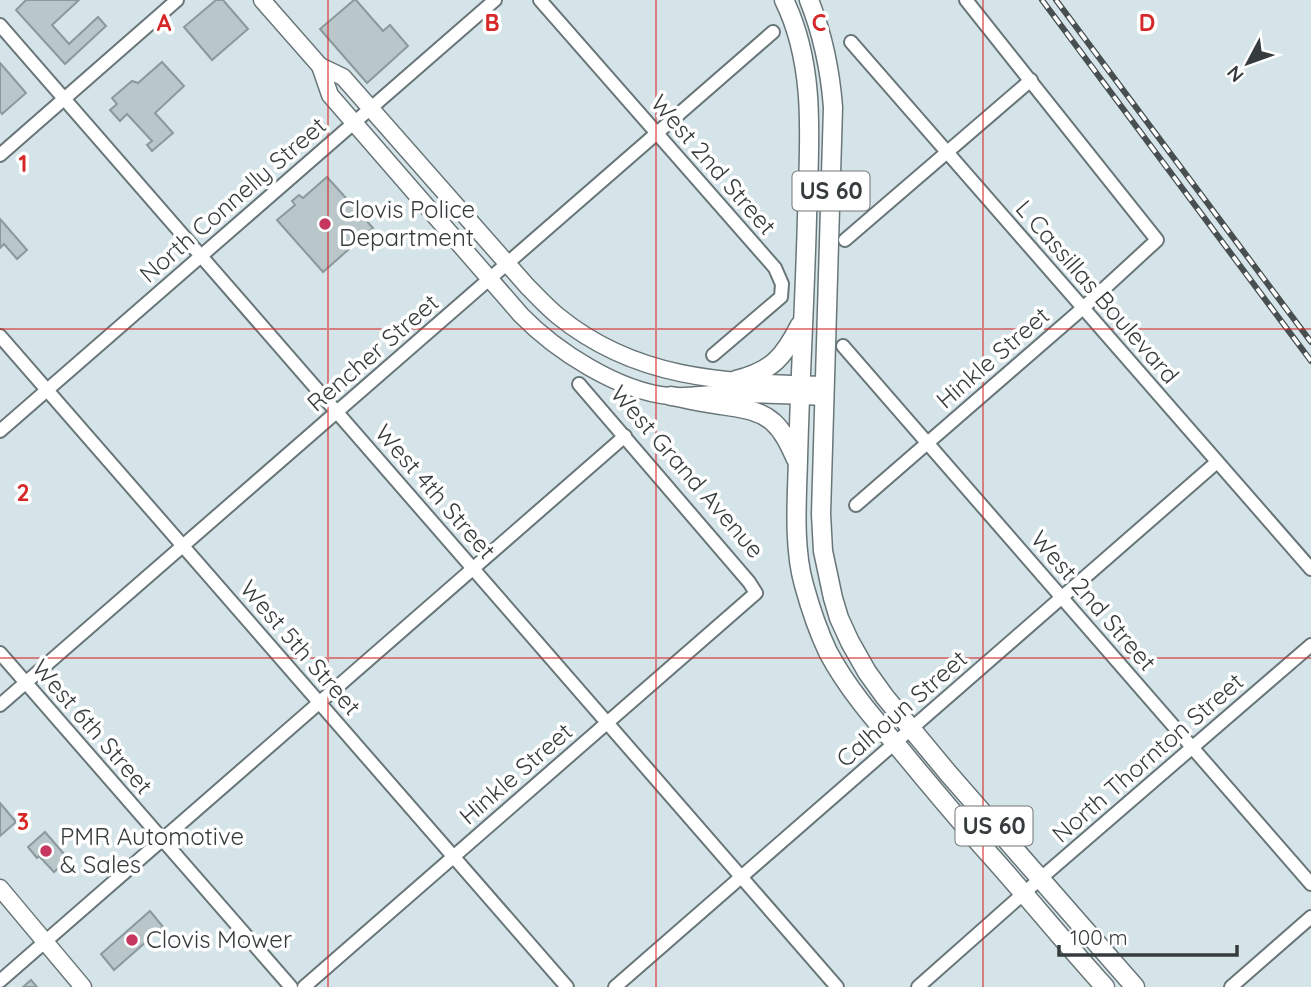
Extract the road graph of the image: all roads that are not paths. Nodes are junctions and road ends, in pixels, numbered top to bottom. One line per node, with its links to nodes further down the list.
1 (177, 0): 13 (street)
2 (262, 0): 11 (main road, West Grand Avenue)
3 (495, 0): 14 (street, North Connelly Street)
4 (540, 0): 16 (street, West 2nd Street)
5 (784, 0): 24 (highway, US 60)
6 (809, 0): 32 (highway, US 60)
7 (966, 0): 12 (street)
8 (0, 25): 13 (street, West 4th Street)
9 (773, 32): 16 (street, Rencher Street)
10 (851, 42): 17 (street, L Cassillas Boulevard)
11 (320, 66): 14 (main road, West Grand Avenue); 15 (main road, West Grand Avenue)
12 (1031, 80): 17 (street); 23 (street, Hinkle Street)
13 (64, 99): 18 (street); 20 (street, West 4th Street)
14 (370, 108): 15 (street, North Connelly Street); 21 (main road, West Grand Avenue)
15 (354, 122): 20 (street, North Connelly Street); 22 (main road, West Grand Avenue)
16 (656, 133): 21 (street, Rencher Street); 27 (street, West 2nd Street)
17 (947, 152): 19 (street); 23 (street, L Cassillas Boulevard)
18 (0, 155)
19 (845, 240)
20 (201, 256): 30 (street, North Connelly Street); 34 (street, West 4th Street)
21 (507, 263): 22 (street, Rencher Street); 28 (main road, West Grand Avenue)
22 (490, 278): 33 (main road, West Grand Avenue); 34 (street, Rencher Street)
23 (1083, 307): 37 (street, Hinkle Street); 38 (street, L Cassillas Boulevard)
24 (803, 318): 28 (highway); 31 (highway, US 60)
25 (0, 336): 30 (street, West 5th Street)
26 (843, 346): 37 (street, West 2nd Street)
27 (713, 355)
28 (736, 380): 31 (main road, West Grand Avenue)
29 (579, 384): 36 (street, West Grand Avenue)
30 (47, 390): 35 (street, North Connelly Street); 41 (street, West 5th Street)
31 (800, 390): 32 (main road, West Grand Avenue); 33 (main road, West Grand Avenue); 39 (highway, West Grand Avenue / US 60)
32 (824, 391): 52 (highway, US 60)
33 (671, 396): 39 (highway)
34 (337, 412): 41 (street, Rencher Street); 42 (street, West 4th Street)
35 (0, 431)
36 (625, 436): 42 (street); 44 (street, West Grand Avenue)
37 (928, 444): 40 (street, Hinkle Street); 45 (street, West 2nd Street)
38 (1217, 462): 43 (street, L Cassillas Boulevard); 45 (street, Calhoun Street)
39 (798, 463): 53 (highway, West Grand Avenue / US 60)
40 (856, 505)
41 (183, 546): 48 (street, Rencher Street); 49 (street, West 5th Street)
42 (473, 568): 49 (street); 51 (street, West 4th Street)
43 (1311, 569)
44 (756, 593): 51 (street, Hinkle Street)
45 (1062, 597): 52 (street, Calhoun Street); 54 (street, West 2nd Street)
46 (1311, 645): 54 (street, North Thornton Street)
47 (0, 653): 48 (street, West 6th Street)
48 (26, 683): 50 (street, Rencher Street); 55 (street, West 6th Street)
49 (319, 702): 55 (street); 56 (street, West 5th Street)
50 (0, 705)
51 (608, 722): 56 (street, Hinkle Street); 57 (street, West 4th Street)
52 (911, 729): 53 (street, Calhoun Street); 58 (highway, US 60)
53 (895, 743): 57 (street, Calhoun Street); 61 (highway, West Grand Avenue / US 60)
54 (1192, 748): 58 (street, North Thornton Street); 59 (street, West 2nd Street)
55 (162, 839): 63 (street); 66 (street, West 6th Street)
56 (454, 857): 67 (street, Hinkle Street); 68 (street, West 5th Street)
57 (742, 876): 69 (street, Calhoun Street); 70 (street, West 4th Street)
58 (1041, 878): 61 (street, North Thornton Street); 73 (highway, US 60)
59 (1311, 884)
60 (0, 888): 63 (main road)
61 (1024, 893): 71 (street, North Thornton Street); 72 (highway, West Grand Avenue / US 60)
62 (1311, 917): 74 (street)
63 (44, 942): 64 (street); 65 (main road)
64 (0, 981)
65 (83, 987)
66 (291, 987)
67 (304, 987)
68 (567, 987)
69 (615, 987)
70 (837, 987)
71 (918, 987)
72 (1105, 987)
73 (1135, 987)
74 (1231, 987)

